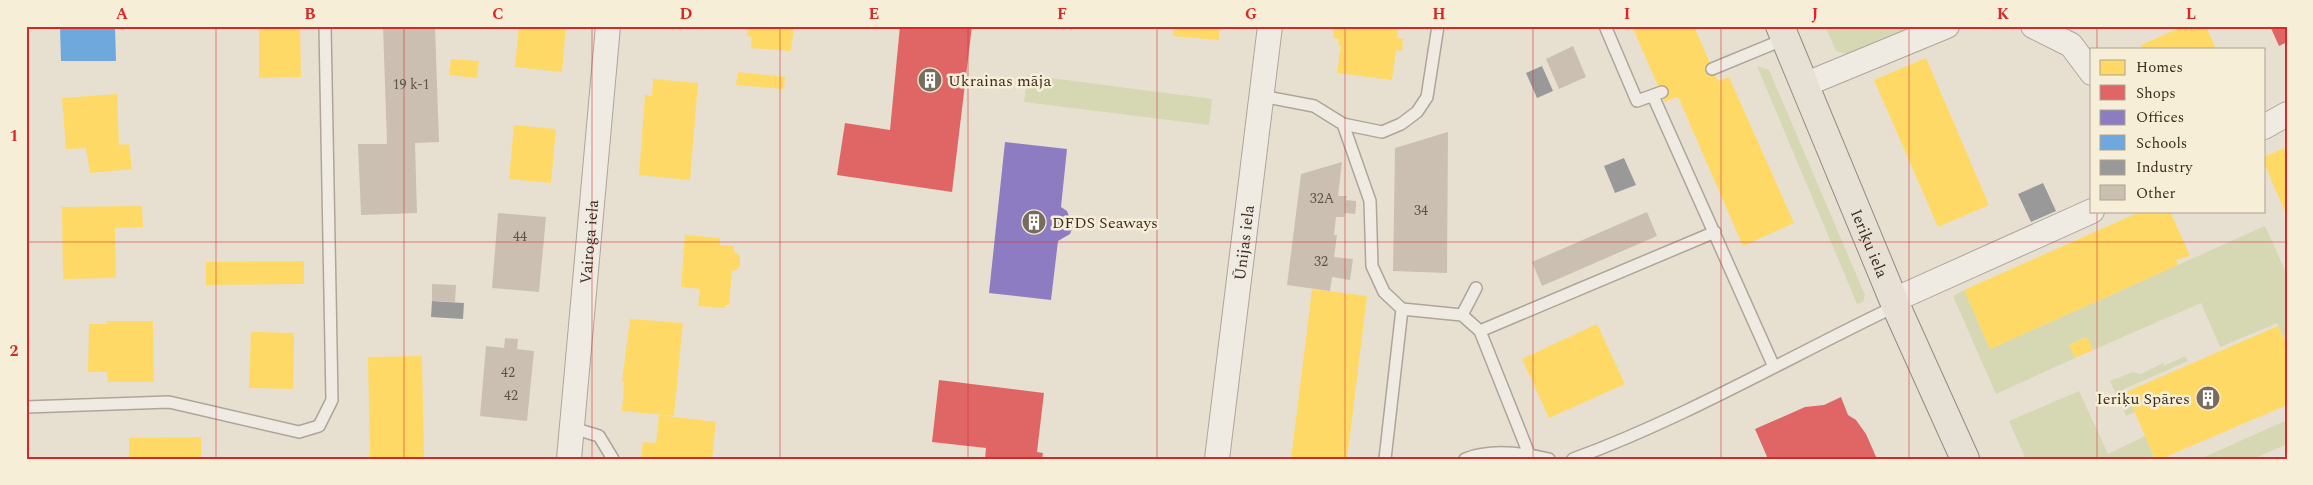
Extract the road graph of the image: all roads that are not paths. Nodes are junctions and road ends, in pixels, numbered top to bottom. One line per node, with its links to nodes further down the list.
1 (325, 26): 24 (lane)
2 (608, 26): 25 (street, Vairoga iela)
3 (1270, 26): 12 (street, Ūnijas iela)
4 (1438, 26): 14 (lane)
5 (1605, 26): 17 (lane)
6 (1947, 26): 11 (street)
7 (2033, 26): 10 (street)
8 (1782, 33): 9 (lane); 11 (main road, Ieriķu iela)
9 (1712, 69)
10 (2090, 70)
11 (1804, 84): 19 (main road, Ieriķu iela)
12 (1261, 96): 14 (lane); 29 (street, Ūnijas iela)
13 (2287, 114): 15 (street)
14 (1344, 124): 20 (lane)
15 (2266, 126)
16 (2090, 212): 19 (street)
17 (1715, 232): 22 (lane); 23 (lane)
18 (1476, 288): 21 (lane)
19 (1895, 303): 23 (lane); 34 (main road, Ieriķu iela)
20 (1402, 309): 21 (lane); 30 (lane)
21 (1462, 315): 22 (lane)
22 (1480, 330): 26 (lane)
23 (1774, 367): 33 (lane)
24 (26, 407)
25 (573, 428): 27 (street, Vairoga iela); 28 (lane)
26 (1529, 454): 31 (lane); 32 (lane)
27 (569, 459)
28 (613, 459)
29 (1217, 459)
30 (1385, 459)
31 (1465, 459)
32 (1549, 459)
33 (1573, 459)
34 (1965, 459)

